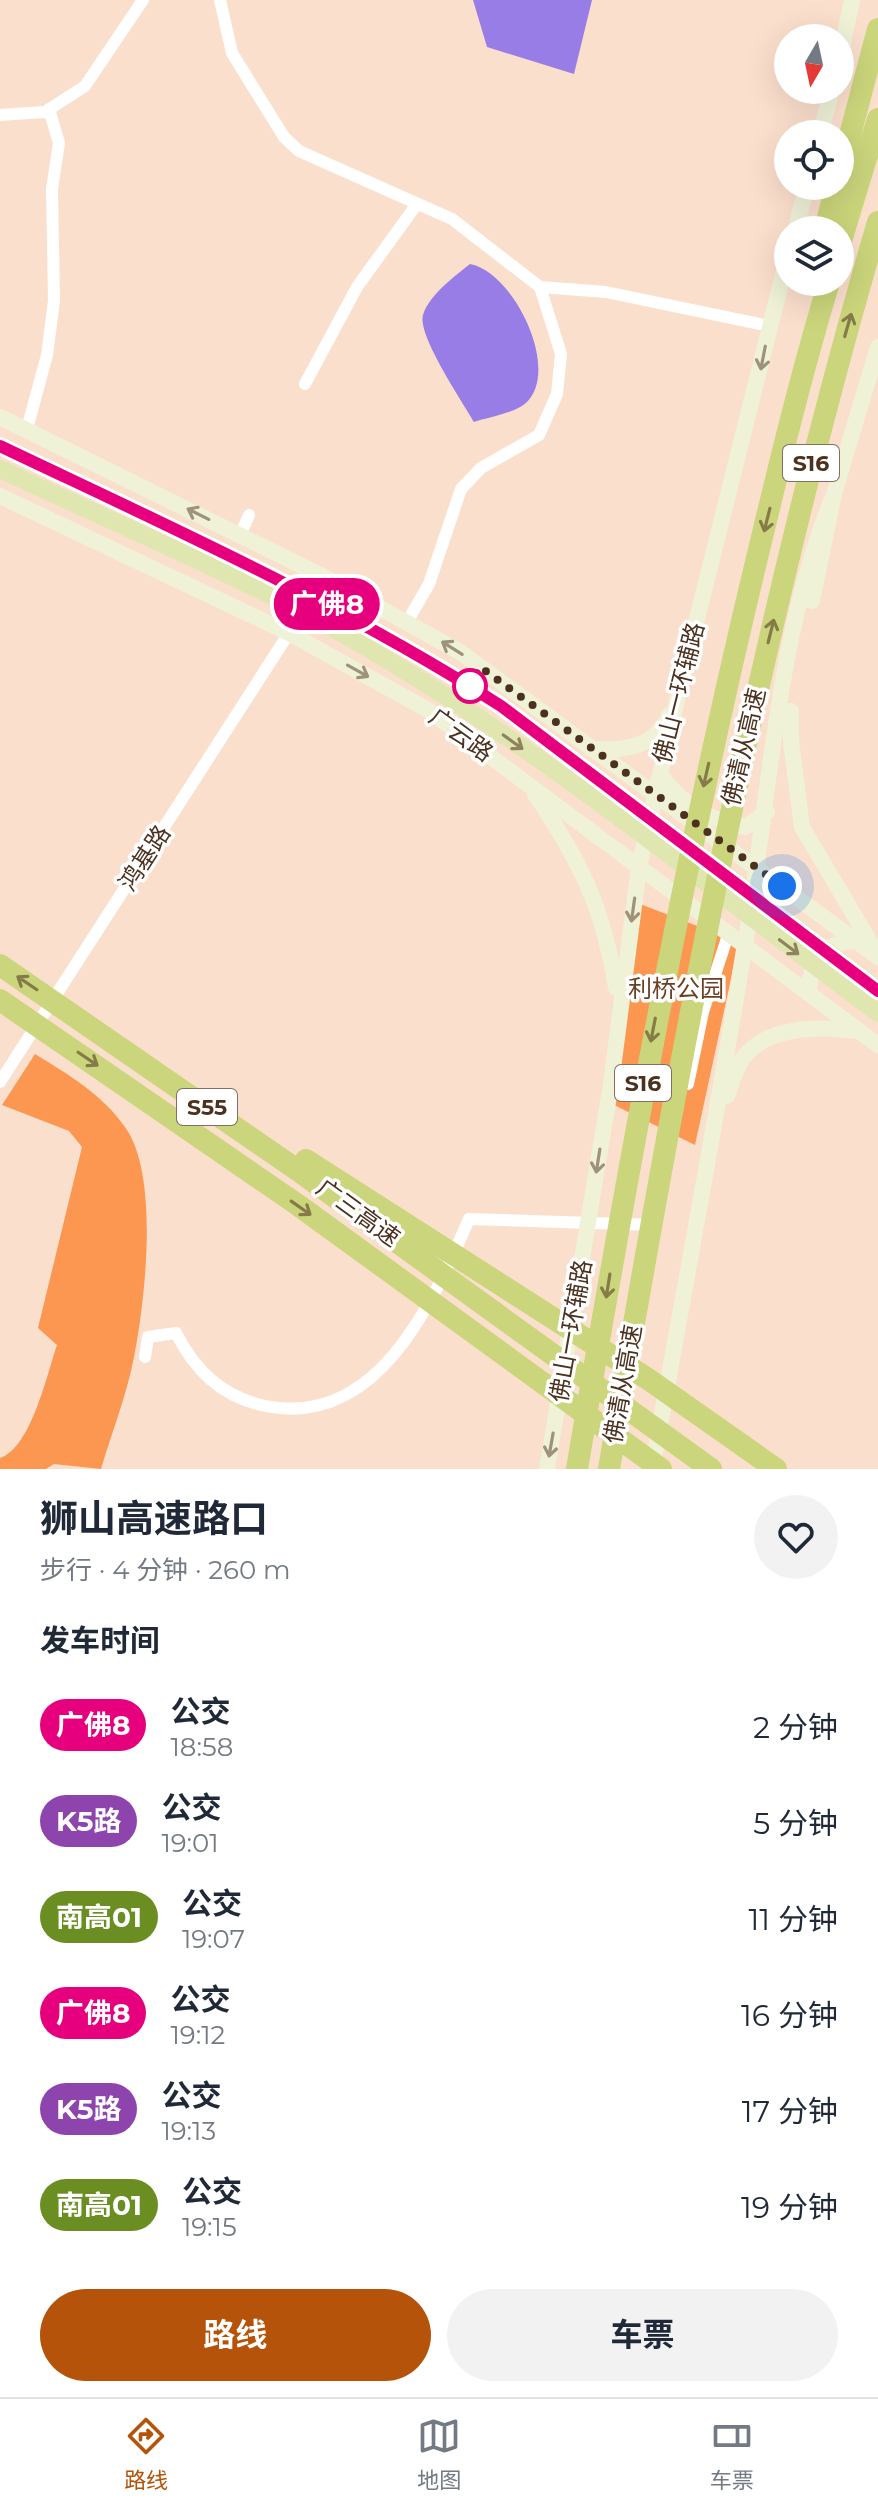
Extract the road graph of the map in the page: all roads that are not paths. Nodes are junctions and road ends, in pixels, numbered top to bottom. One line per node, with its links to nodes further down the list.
1 (143, 0): 6 (street)
2 (220, 0): 10 (street)
3 (852, 0): 4 (main road)
4 (847, 24)
5 (878, 29): 9 (highway)
6 (49, 109): 7 (street); 22 (street)
7 (0, 115)
8 (878, 119): 11 (highway)
9 (854, 120)
10 (417, 204): 13 (street); 20 (street)
11 (849, 216)
12 (878, 222): 55 (highway, 佛清从高速 / S16, one-way to 12)
13 (540, 287): 17 (street); 29 (street)
14 (777, 296): 17 (main road, 佛山一环辅路)
15 (818, 296): 18 (highway)
16 (825, 296): 18 (highway, 佛清从高速 / S16)
17 (769, 326): 31 (main road, 佛山一环辅路, one-way to 31)
18 (814, 331): 54 (highway, 佛清从高速 / S16, one-way to 54)
19 (878, 347): 25 (main road)
20 (305, 384)
21 (0, 417): 22 (main road)
22 (27, 429): 28 (main road, one-way to 22)
23 (0, 446): 42 (main road, 广云路)
24 (0, 469): 46 (main road, 广云路, one-way to 46)
25 (834, 494): 32 (main road); 50 (main road)
26 (0, 496): 30 (main road, 广云路)
27 (249, 515): 28 (street)
28 (240, 535): 29 (main road)
29 (407, 622): 33 (main road, one-way to 29)
30 (289, 633): 35 (main road, 广云路, one-way to 35); 49 (street, 鸿基路)
31 (678, 695): 33 (main road); 34 (main road, 佛山一环辅路)
32 (791, 711): 34 (main road); 40 (main road)
33 (589, 749): 36 (main road)
34 (660, 774): 36 (main road, 佛山一环辅路)
35 (527, 782): 37 (main road, 广云路); 45 (main road)
36 (654, 794): 37 (main road, 佛山一环辅路); 39 (main road)
37 (639, 867): 38 (main road, 广云路); 45 (main road, 佛山一环辅路, one-way to 45)
38 (728, 935): 43 (main road, 广云路); 52 (street)
39 (858, 941): 40 (main road); 43 (main road)
40 (878, 956)
41 (0, 965): 51 (highway, 广三高速 / S55, one-way to 41)
42 (878, 990)
43 (809, 994): 47 (main road, 广云路)
44 (0, 1000): 57 (highway, 广三高速 / S55, one-way to 57)
45 (619, 1008): 53 (main road, 佛山一环辅路, one-way to 53)
46 (878, 1013)
47 (859, 1032): 48 (main road, 广云路); 50 (main road)
48 (878, 1045)
49 (0, 1082)
50 (716, 1125): 56 (main road)
51 (414, 1242): 58 (highway, 广三高速 / S55); 59 (highway)
52 (145, 1357)
53 (547, 1469)
54 (577, 1469)
55 (609, 1469)
56 (652, 1469)
57 (661, 1469)
58 (711, 1469)
59 (776, 1469)

